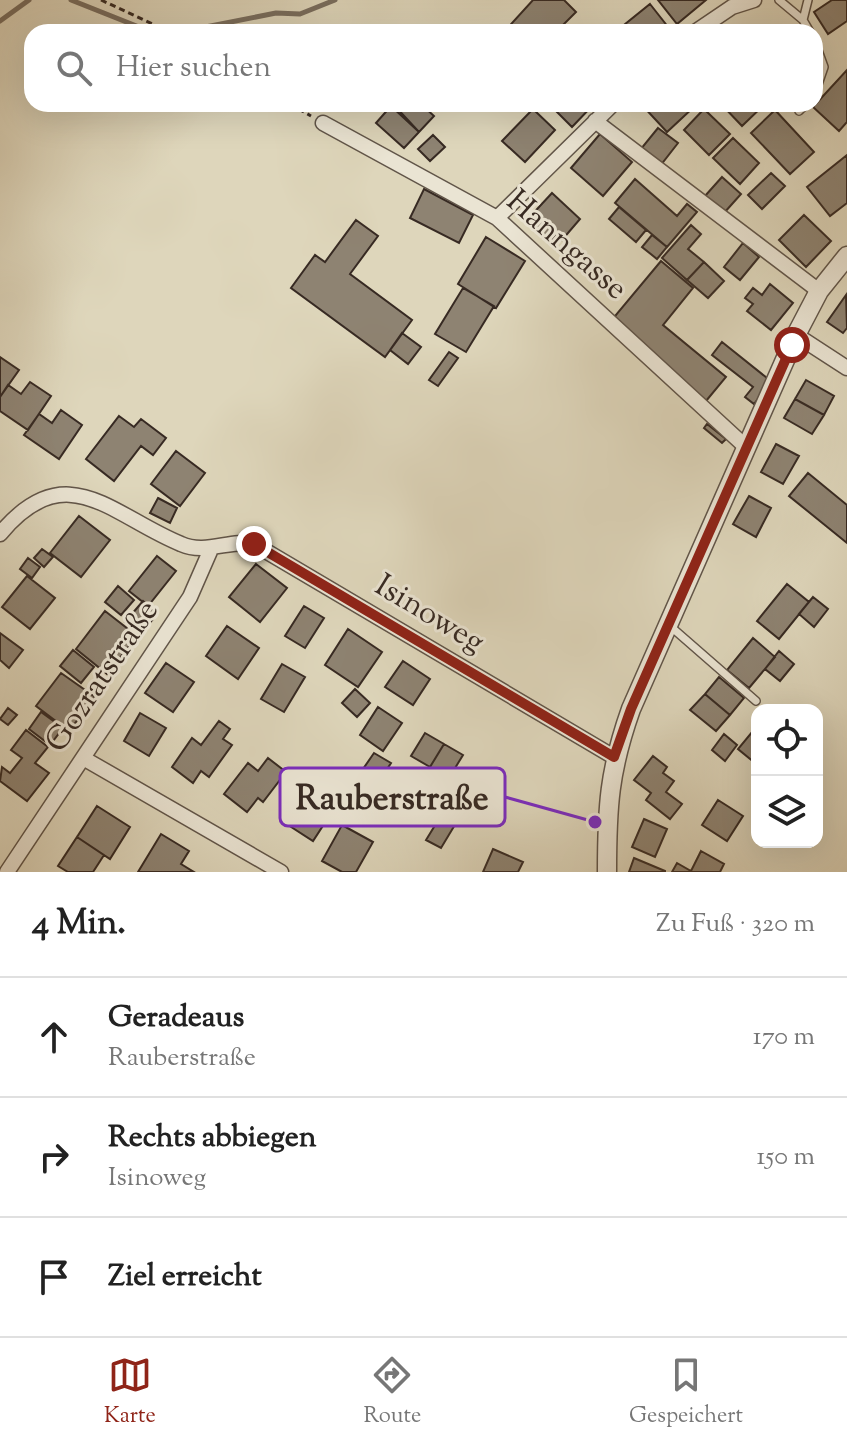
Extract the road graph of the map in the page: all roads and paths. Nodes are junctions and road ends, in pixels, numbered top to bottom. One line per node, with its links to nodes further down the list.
1 (101, 0): 7 (path)
2 (754, 0): 5 (street)
3 (779, 0): 6 (lane)
4 (808, 0): 6 (lane)
5 (733, 4): 8 (street)
6 (803, 20): 9 (lane)
7 (153, 24)
8 (706, 24)
9 (805, 24)
10 (304, 112): 13 (path)
11 (605, 112): 12 (street)
12 (595, 121): 14 (street); 16 (street)
13 (323, 123): 14 (street, Hanngasse)
14 (497, 218): 19 (street, Hanngasse)
15 (847, 256): 16 (street)
16 (819, 291): 17 (street)
17 (796, 335): 18 (street); 19 (street)
18 (847, 368)
19 (747, 448): 22 (street)
20 (0, 534): 21 (street)
21 (211, 549): 24 (street, Isinoweg); 25 (street, Gozratstraße)
22 (668, 625): 23 (lane); 24 (street)
23 (756, 701)
24 (614, 757): 28 (street)
25 (83, 758): 26 (street, Gozratstraße); 27 (street)
26 (7, 872)
27 (281, 872)
28 (607, 872)

